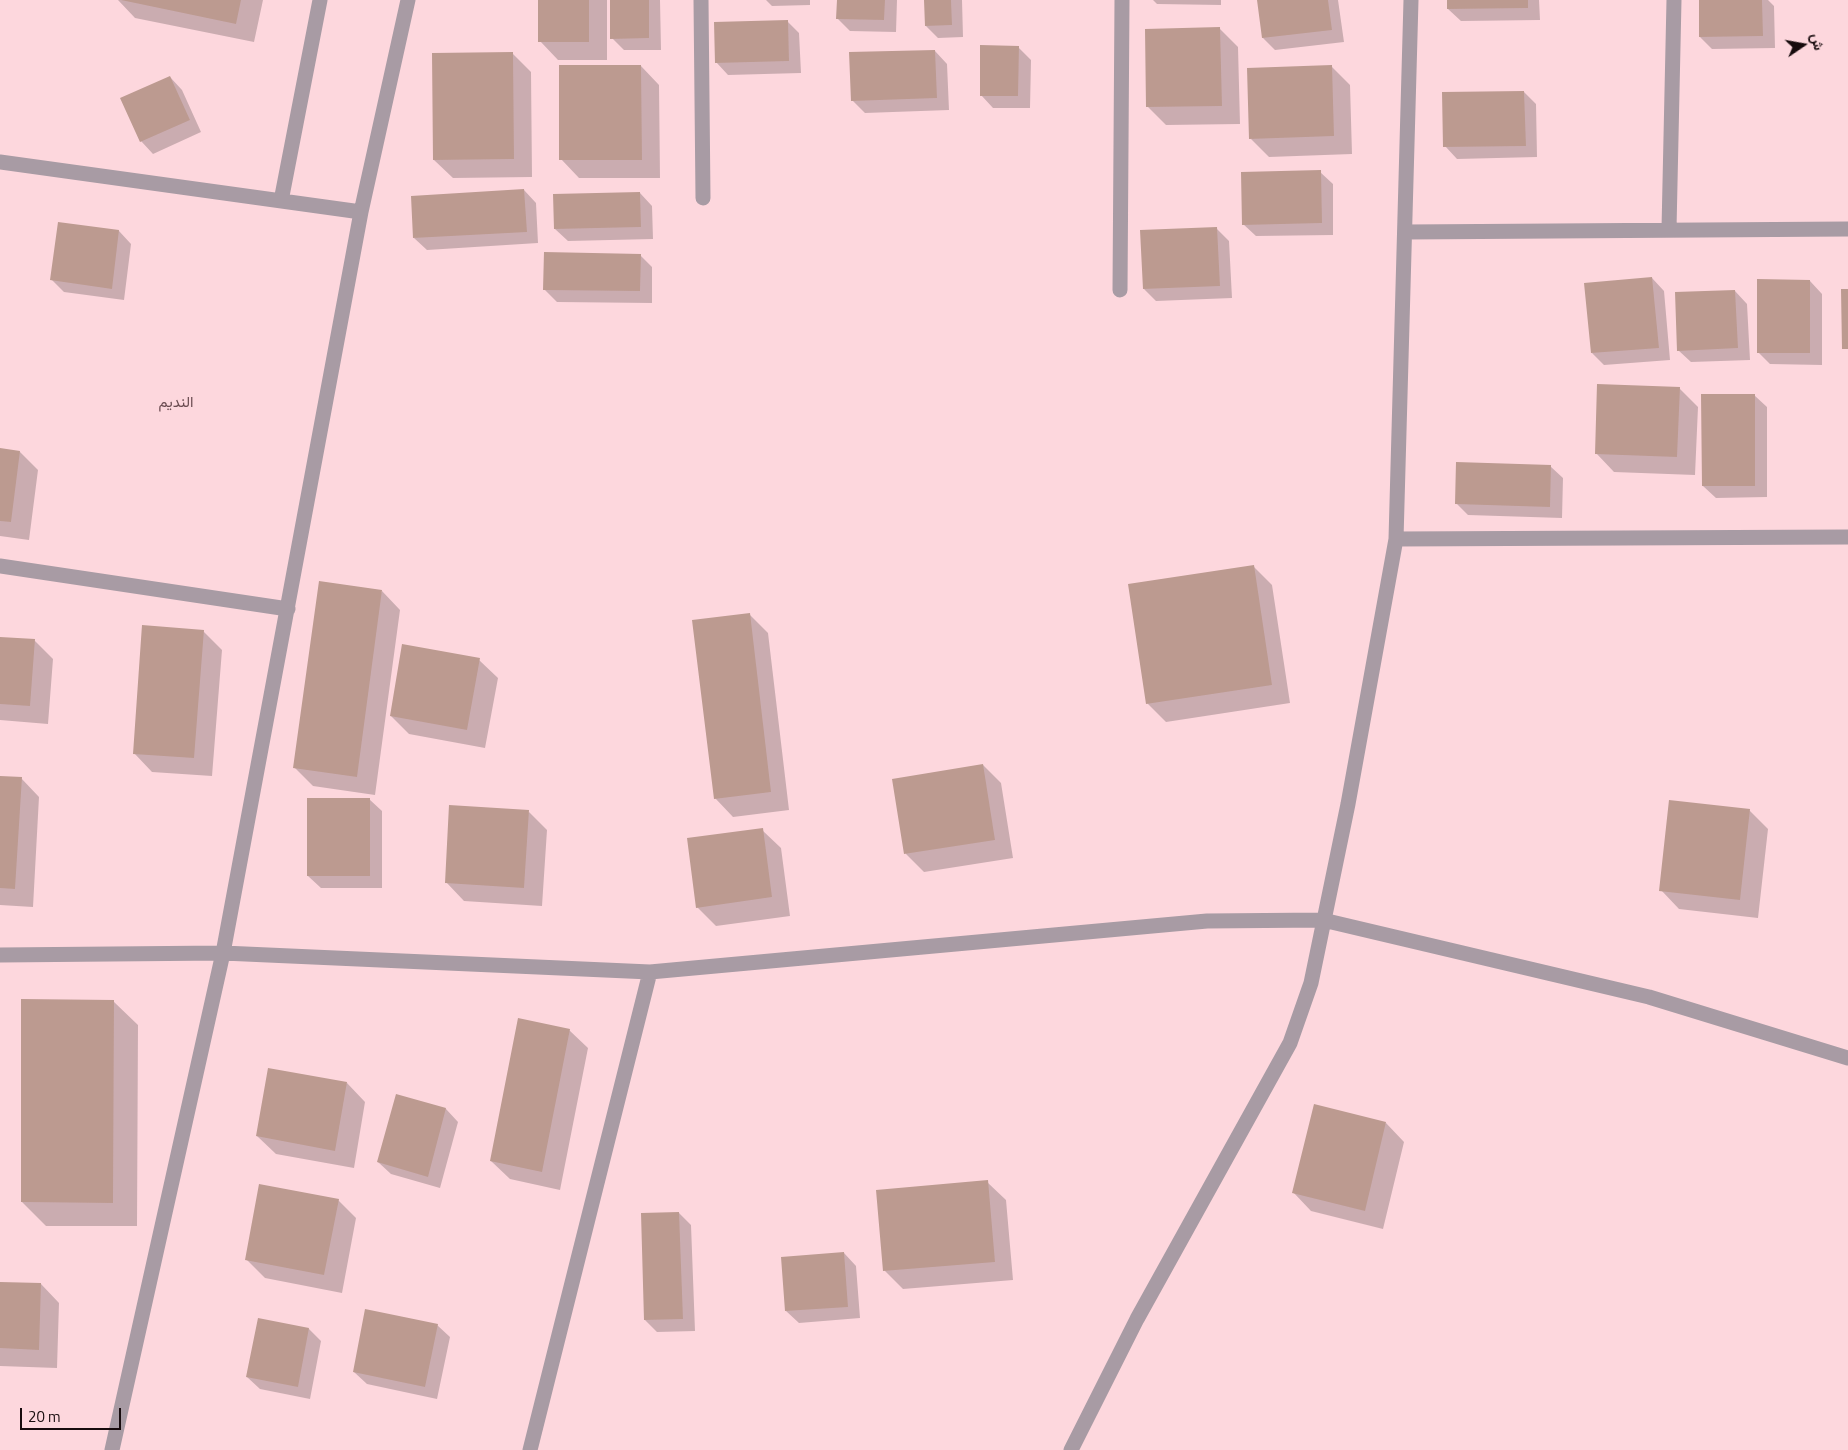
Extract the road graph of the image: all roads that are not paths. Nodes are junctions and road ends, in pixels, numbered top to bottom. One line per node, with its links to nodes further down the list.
1 (320, 0): 9 (street)
2 (408, 0): 10 (street)
3 (701, 0): 8 (street)
4 (1122, 0): 14 (street)
5 (1411, 0): 13 (street)
6 (1674, 0): 12 (street)
7 (0, 162): 9 (street)
8 (703, 198)
9 (281, 201): 10 (street)
10 (362, 212): 18 (street)
11 (1848, 229): 12 (street)
12 (1669, 230): 13 (street)
13 (1406, 232): 16 (street)
14 (1120, 290)
15 (1848, 537): 16 (street)
16 (1396, 539): 19 (street)
17 (0, 566): 18 (street)
18 (288, 609): 20 (street)
19 (1323, 920): 22 (street); 23 (street); 26 (street)
20 (223, 953): 21 (street); 22 (street); 24 (street)
21 (0, 955)
22 (650, 972): 25 (street)
23 (1848, 1058)
24 (112, 1450)
25 (530, 1450)
26 (1072, 1450)

